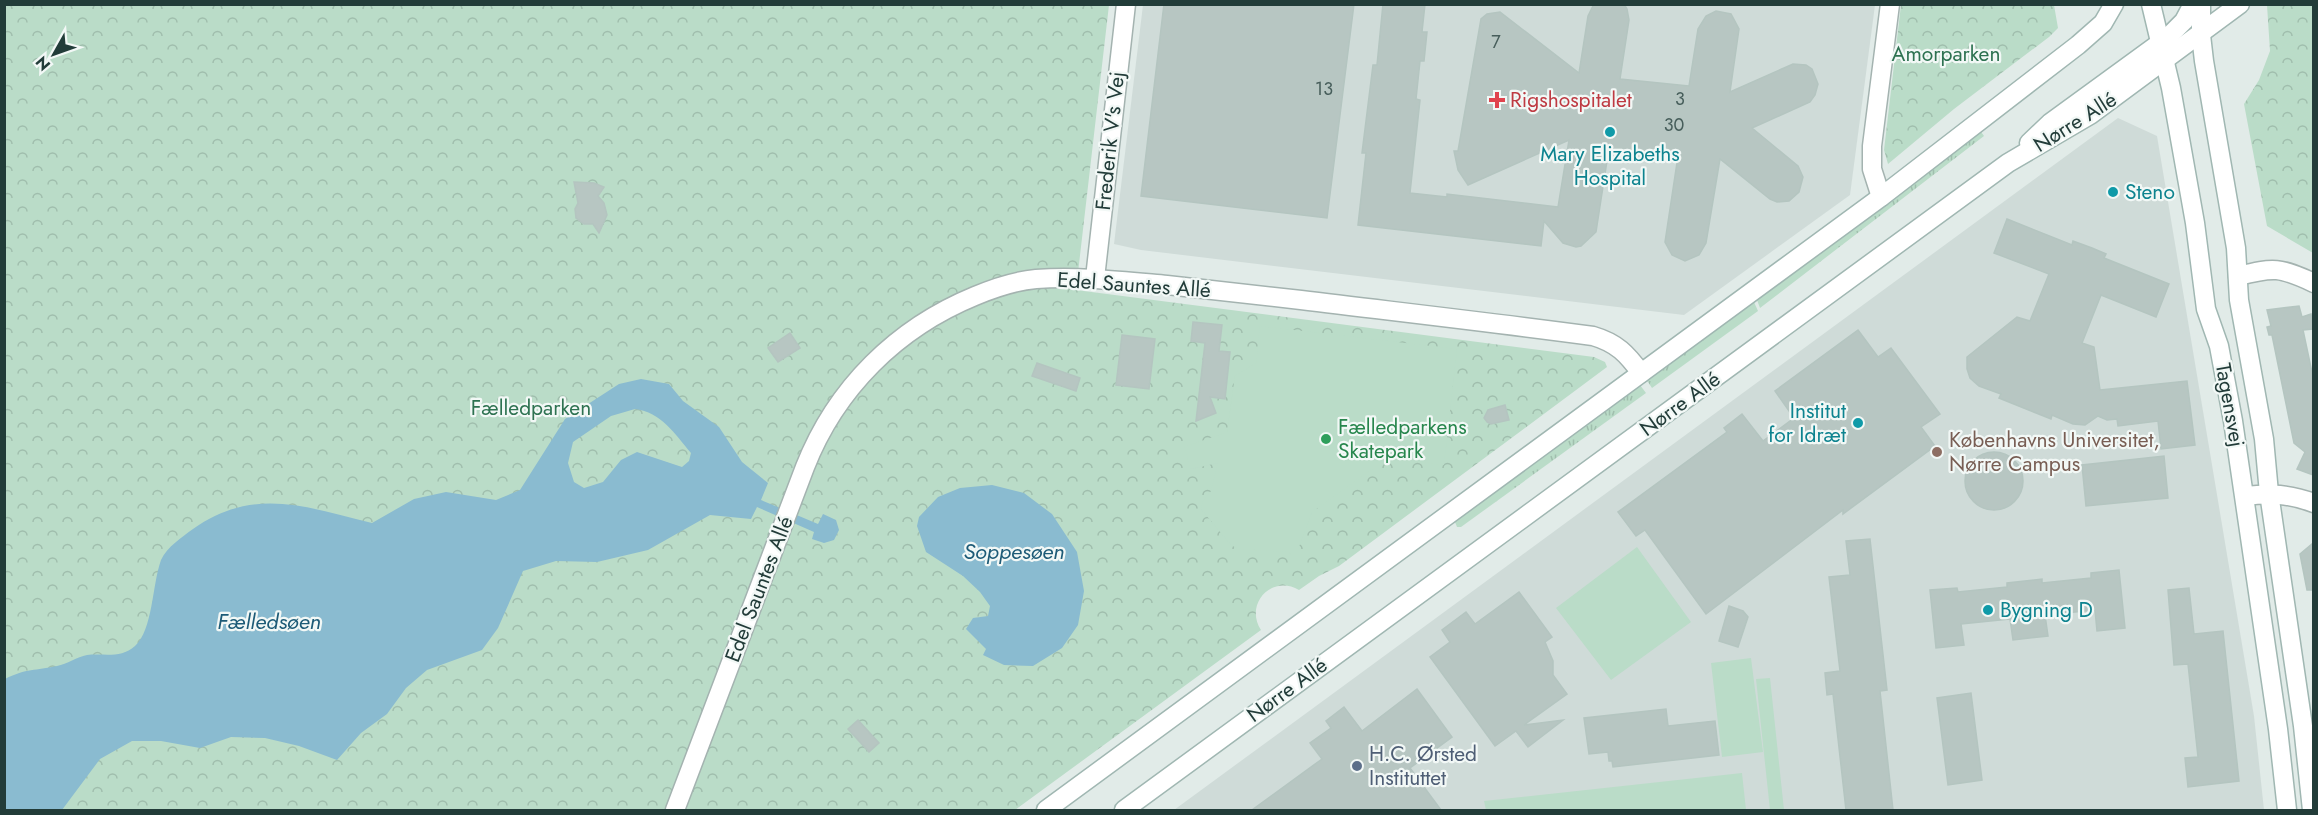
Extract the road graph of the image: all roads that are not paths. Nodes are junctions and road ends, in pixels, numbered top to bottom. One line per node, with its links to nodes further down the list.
1 (1126, 4): 14 (street, Frederik V's Vej)
2 (2114, 4): 12 (street)
3 (2151, 4): 9 (street, Tagensvej)
4 (2214, 4): 7 (street)
5 (2240, 4): 8 (street, Nørre Allé)
6 (1886, 5): 12 (street)
7 (2198, 8): 8 (street, Tagensvej); 9 (street); 10 (street)
8 (2200, 35): 10 (street, Nørre Allé); 13 (street, Tagensvej)
9 (2161, 43): 10 (street, Tagensvej); 11 (street)
10 (2165, 62): 11 (street, Nørre Allé); 18 (street, Tagensvej)
11 (2008, 163): 24 (street, Nørre Allé)
12 (1881, 197): 16 (street)
13 (2238, 276): 15 (street); 17 (street, Tagensvej)
14 (1095, 278): 16 (street, Edel Sauntes Allé); 22 (street, Edel Sauntes Allé)
15 (2313, 283)
16 (1641, 373): 23 (street)
17 (2269, 493): 18 (street); 19 (street); 20 (street, Tagensvej)
18 (2245, 496): 21 (street, Tagensvej)
19 (2313, 503)
20 (2308, 726): 21 (street); 26 (street, Tagensvej)
21 (2278, 729): 25 (street, Tagensvej)
22 (675, 810)
23 (1046, 810)
24 (1124, 810)
25 (2287, 810)
26 (2312, 810)

